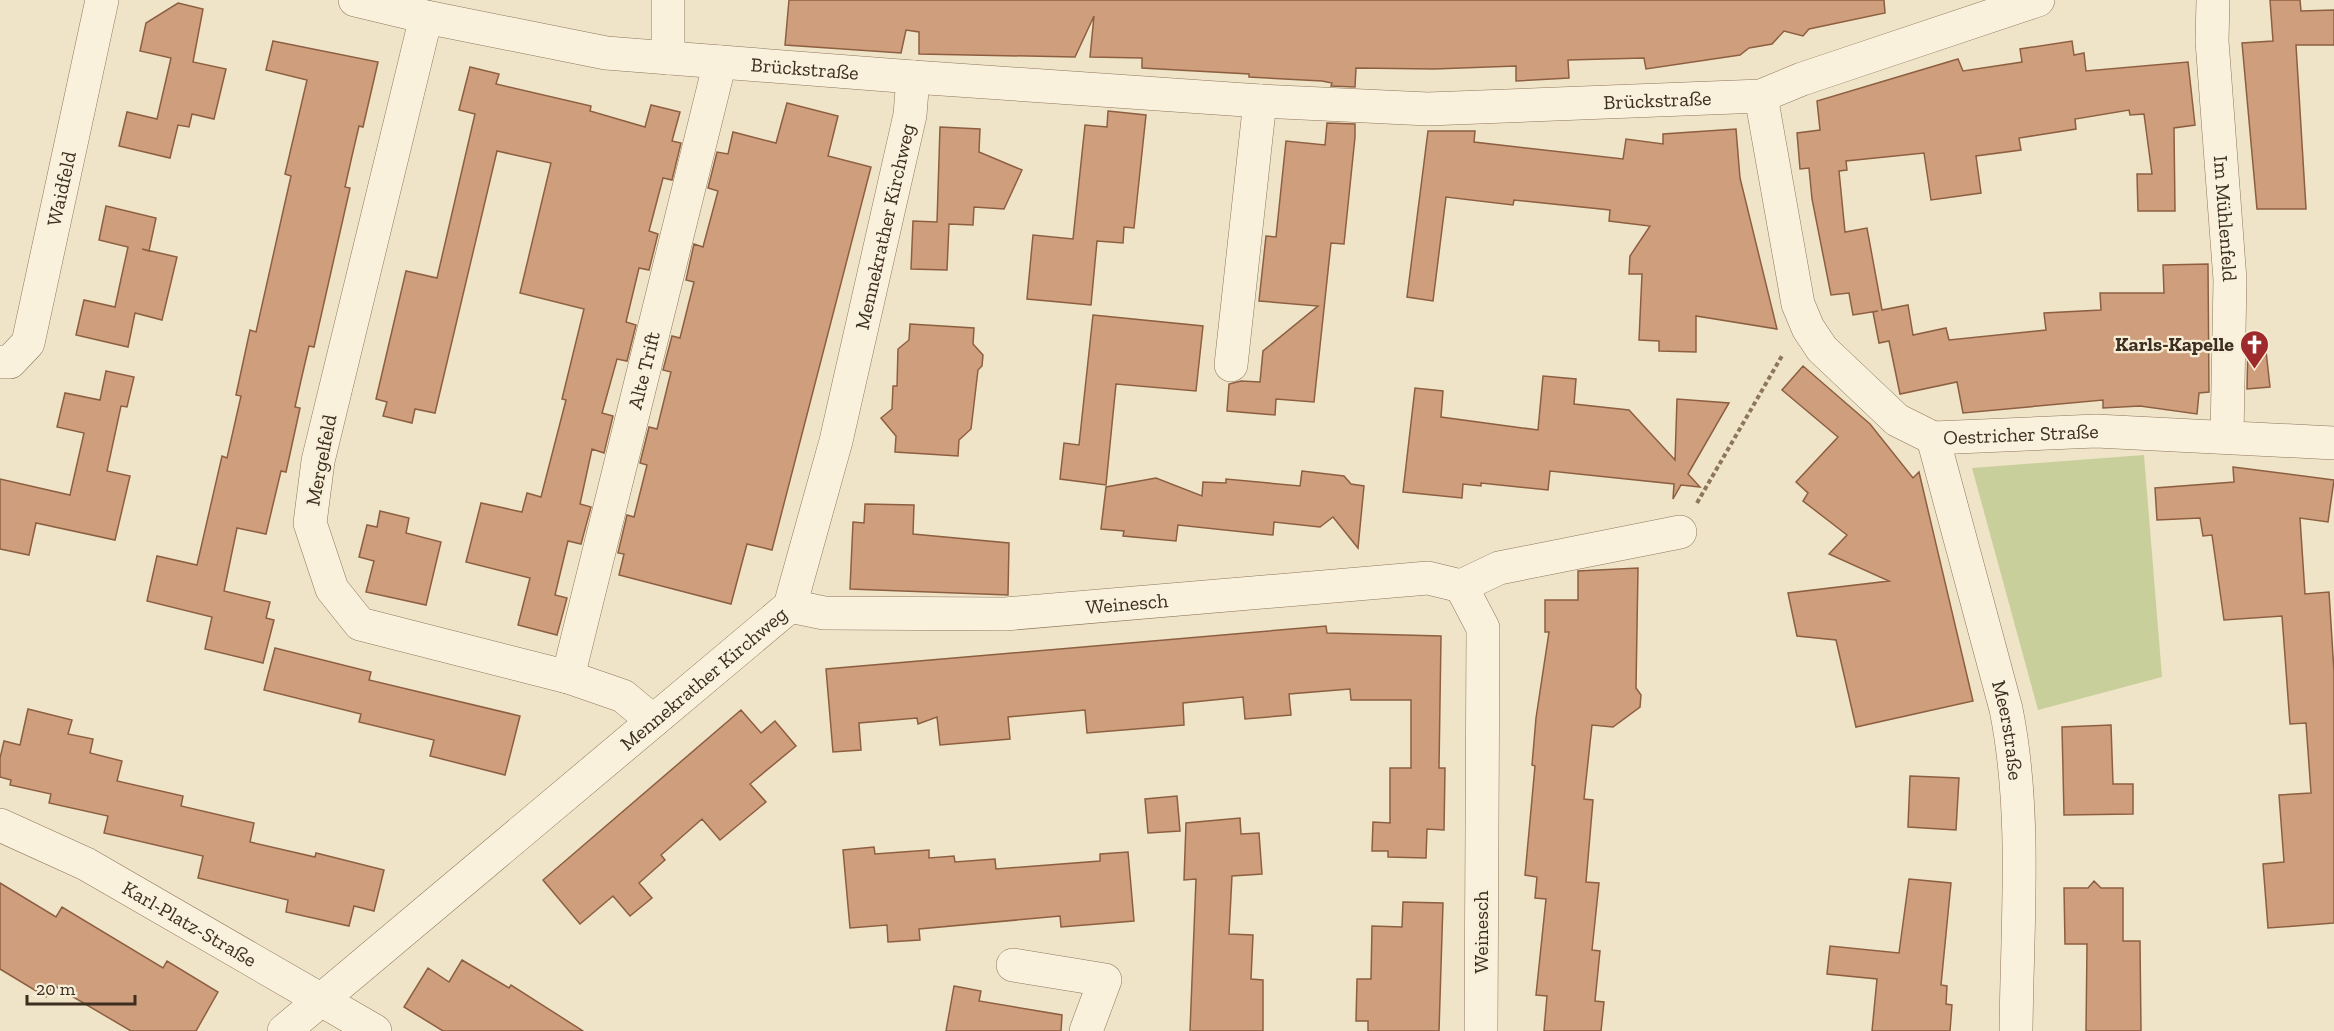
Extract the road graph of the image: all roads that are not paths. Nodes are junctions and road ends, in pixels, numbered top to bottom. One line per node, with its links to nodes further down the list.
1 (102, 0): 12 (street, Waidfeld)
2 (356, 0): 6 (street, Brückstraße)
3 (668, 0): 7 (street)
4 (2038, 0): 10 (street, Brückstraße)
5 (2213, 0): 14 (street, Im Mühlenfeld)
6 (426, 17): 7 (street, Brückstraße); 20 (street, Mergelfeld)
7 (668, 57): 8 (street, Brückstraße)
8 (720, 62): 9 (street, Brückstraße); 20 (street, Alte Trift)
9 (913, 77): 11 (street, Brückstraße); 19 (street, Mennekrather Kirchweg)
10 (1761, 96): 11 (street, Brückstraße); 15 (street, Oestricher Straße)
11 (1260, 101): 13 (street)
12 (0, 362)
13 (1231, 365)
14 (2227, 436): 15 (street, Oestricher Straße); 16 (street, Oestricher Straße)
15 (1933, 438): 29 (street, Meerstraße)
16 (2334, 443)
17 (1680, 532): 18 (street)
18 (1461, 586): 19 (street, Weinesch); 28 (street, Weinesch)
19 (790, 606): 21 (street, Mennekrather Kirchweg)
20 (568, 677): 21 (street, Mergelfeld)
21 (653, 721): 24 (street, Mennekrather Kirchweg)
22 (0, 825): 24 (street, Karl-Platz-Straße)
23 (1013, 965): 27 (street)
24 (319, 999): 25 (street, Mennekrather Kirchweg); 26 (street, Karl-Platz-Straße)
25 (284, 1031)
26 (375, 1031)
27 (1086, 1031)
28 (1481, 1031)
29 (2016, 1031)

